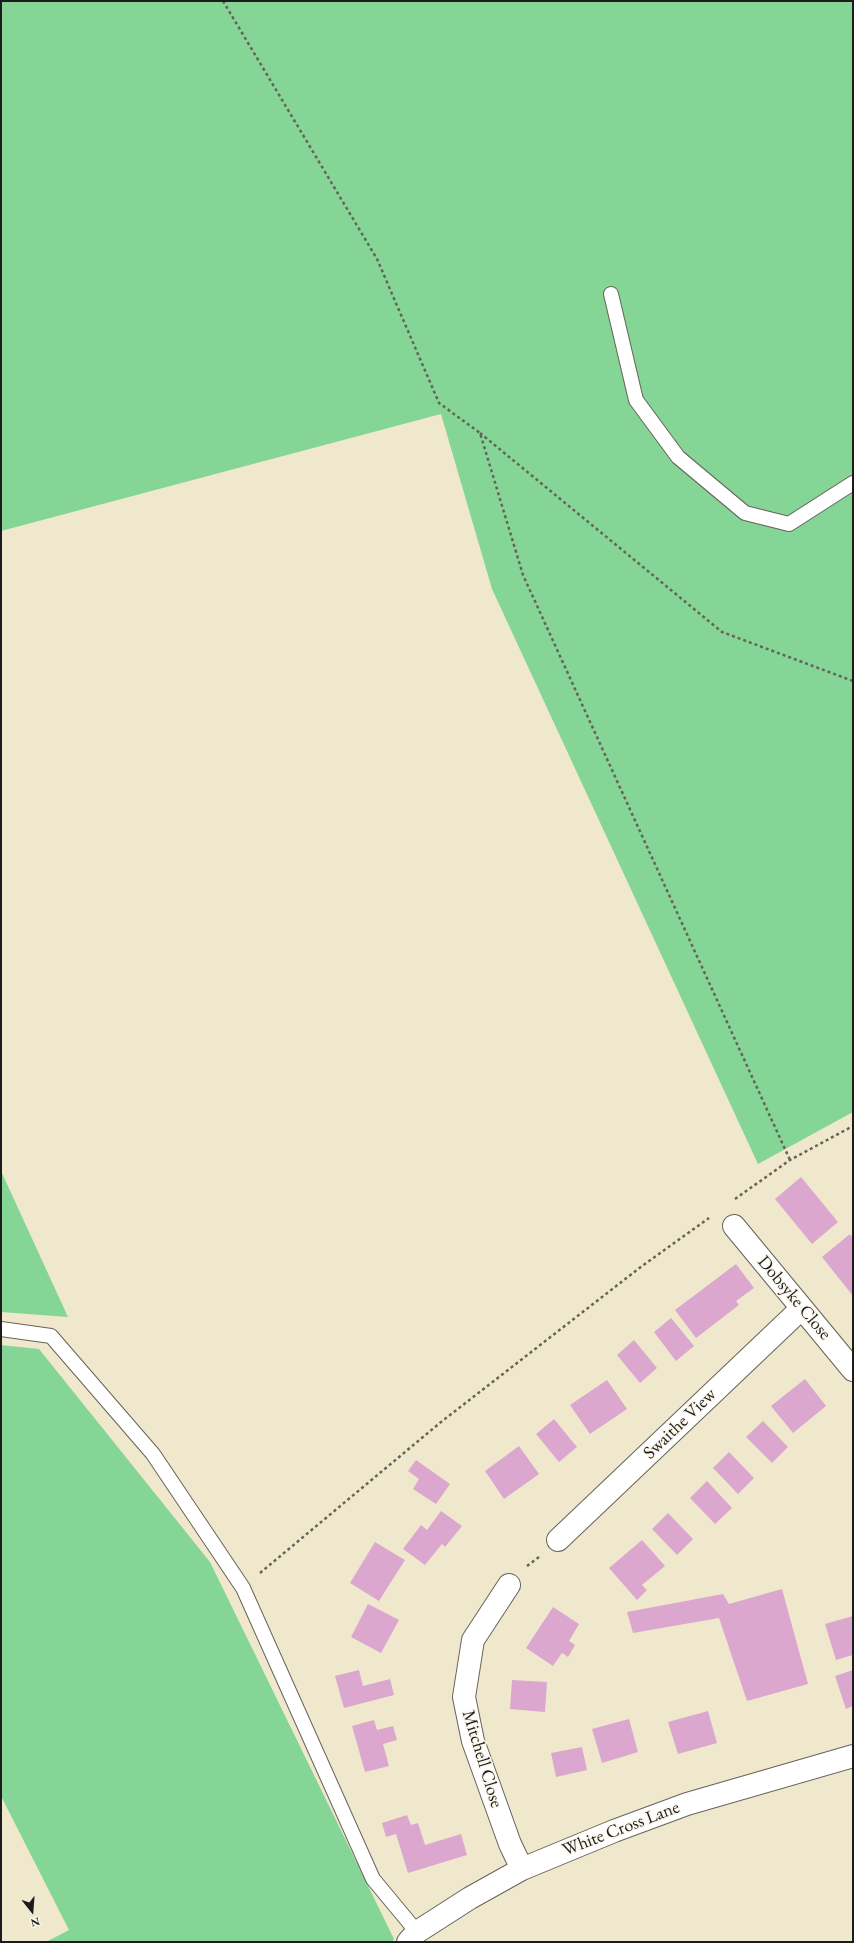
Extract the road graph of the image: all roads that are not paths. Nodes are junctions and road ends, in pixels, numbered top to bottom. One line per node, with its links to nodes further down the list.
1 (612, 294): 2 (lane)
2 (853, 484)
3 (734, 1226): 4 (street, Dobsyke Close)
4 (802, 1308): 6 (street, Dobsyke Close); 7 (street, Swaithe View)
5 (1, 1329): 11 (lane)
6 (853, 1370)
7 (558, 1540)
8 (509, 1585): 10 (street, Mitchell Close)
9 (853, 1756): 10 (street, White Cross Lane)
10 (522, 1869): 11 (street, White Cross Lane)
11 (412, 1937)

